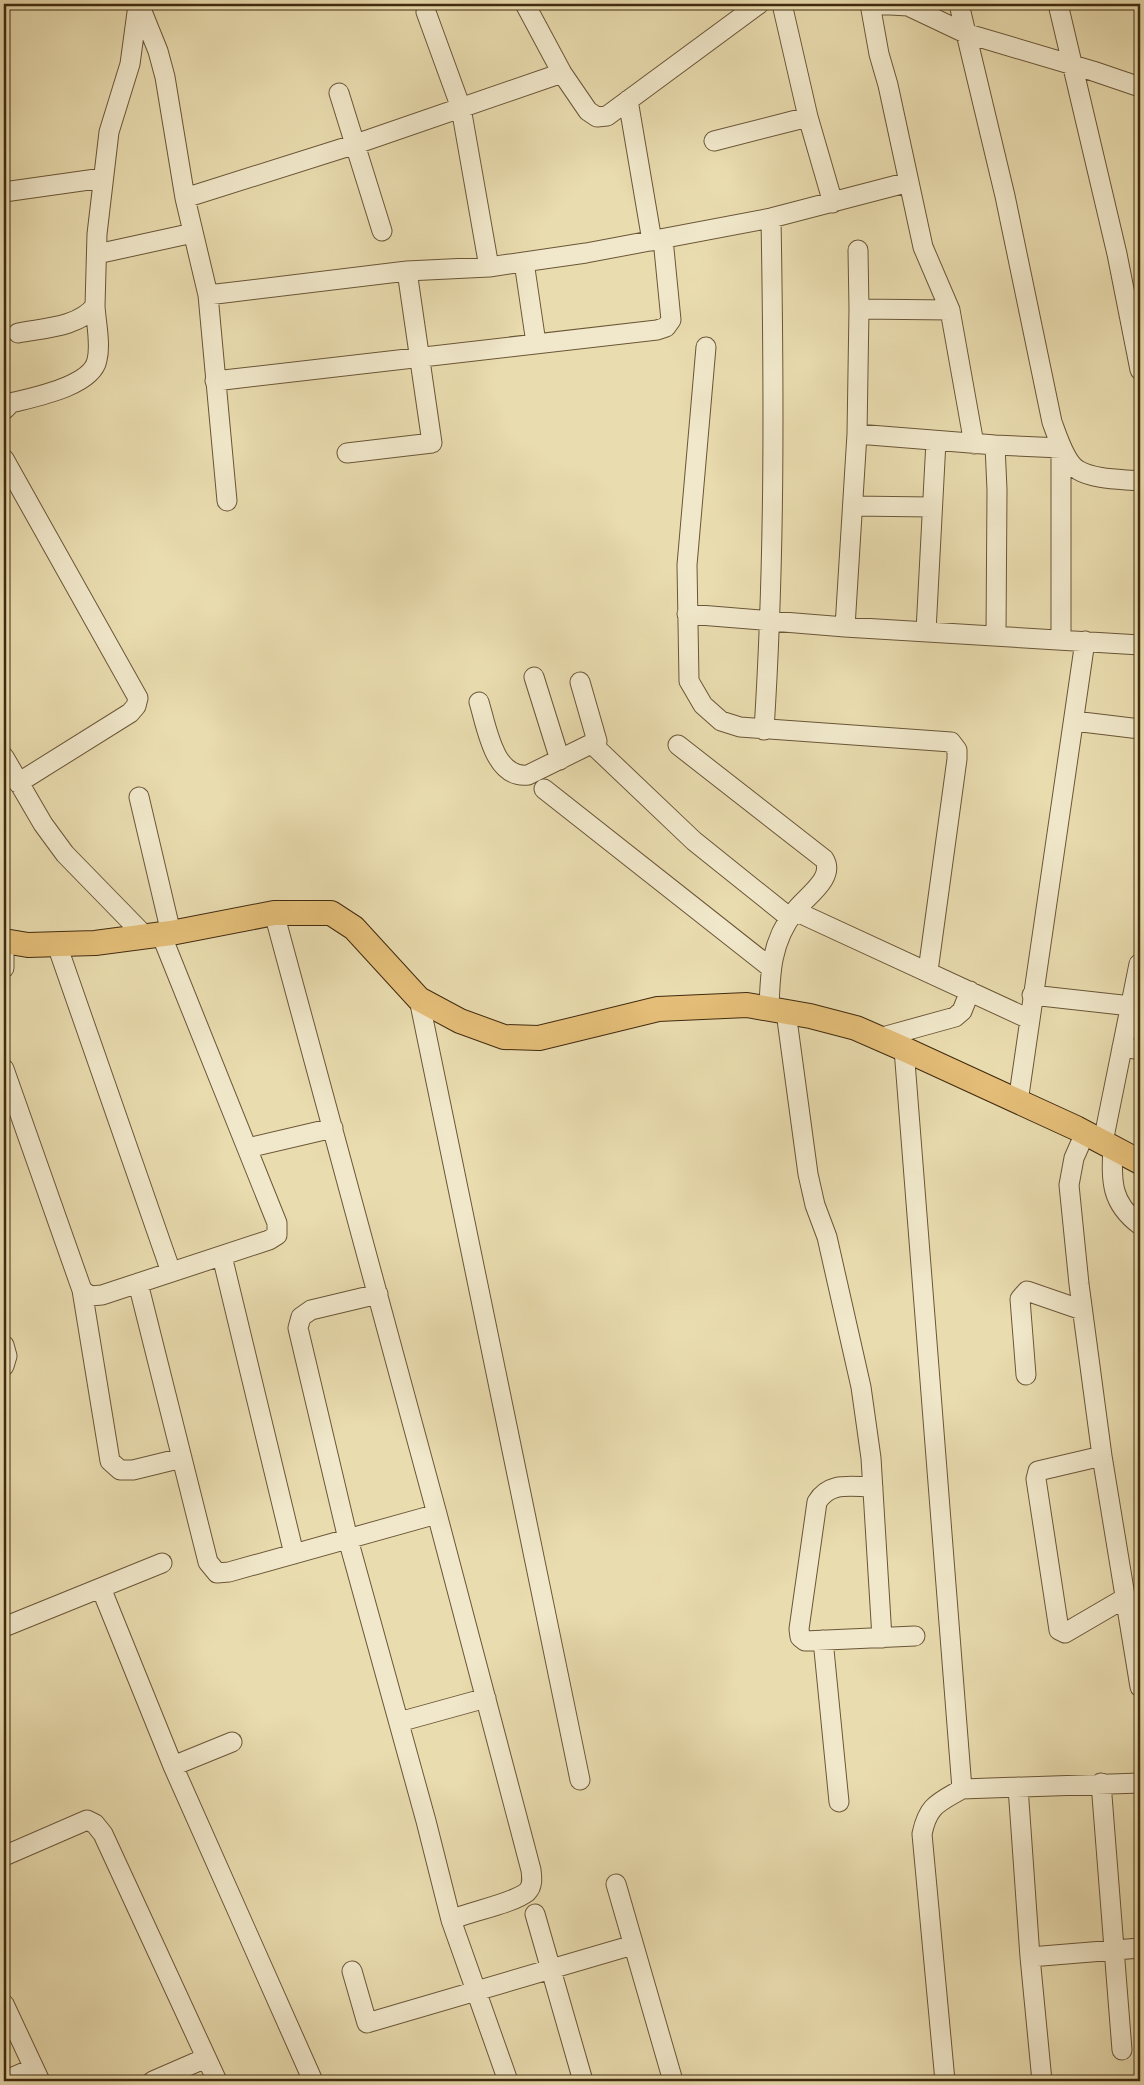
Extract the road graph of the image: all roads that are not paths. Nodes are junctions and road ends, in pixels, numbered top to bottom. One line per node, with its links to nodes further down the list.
1 (138, 4): 19 (street); 22 (street)
2 (525, 4): 11 (street)
3 (759, 4): 14 (street)
4 (782, 4): 16 (street)
5 (871, 4): 9 (street); 20 (street)
6 (959, 4): 9 (street)
7 (1058, 4): 10 (street)
8 (426, 12): 15 (street)
9 (966, 33): 10 (street); 48 (street)
10 (1071, 64): 12 (street); 41 (street)
11 (562, 73): 14 (street); 15 (street)
12 (1140, 87)
13 (338, 93): 18 (street)
14 (628, 100): 27 (street)
15 (461, 108): 18 (street); 31 (street)
16 (808, 117): 17 (street); 23 (street)
17 (714, 141)
18 (356, 144): 22 (street); 25 (street)
19 (104, 178): 21 (street); 29 (street)
20 (909, 182): 23 (street); 36 (street)
21 (4, 192)
22 (185, 198): 26 (street)
23 (833, 203): 24 (street)
24 (771, 218): 27 (street); 56 (street)
25 (382, 231)
26 (192, 233): 29 (street); 33 (street)
27 (658, 240): 30 (street); 38 (street)
28 (858, 250): 35 (street)
29 (97, 254): 34 (street)
30 (524, 262): 31 (street); 38 (street)
31 (489, 267): 32 (street)
32 (407, 271): 33 (street); 40 (street)
33 (208, 295): 42 (street)
34 (96, 306): 37 (street); 43 (street)
35 (859, 309): 36 (street); 44 (street)
36 (950, 310): 46 (street)
37 (18, 333)
38 (536, 343): 40 (street)
39 (706, 347): 55 (street)
40 (420, 356): 42 (street); 49 (street)
41 (1140, 370)
42 (215, 381): 52 (street)
43 (4, 410)
44 (857, 434): 45 (street); 53 (street)
45 (936, 441): 46 (street); 54 (street)
46 (974, 444): 47 (street)
47 (995, 445): 48 (street); 59 (street)
48 (1062, 448): 51 (street); 60 (street)
49 (347, 453)
50 (4, 459): 73 (street)
51 (1140, 481)
52 (227, 500)
53 (853, 506): 54 (street); 57 (street)
54 (932, 507): 58 (street)
55 (687, 614): 56 (street); 68 (street)
56 (771, 620): 57 (street); 68 (street)
57 (846, 627): 58 (street)
58 (926, 632): 59 (street)
59 (996, 635): 60 (street)
60 (1061, 640): 61 (street)
61 (1085, 641): 62 (street); 66 (street)
62 (1140, 645)
63 (534, 676): 72 (street)
64 (580, 682): 69 (street)
65 (478, 702): 72 (street)
66 (1074, 721): 67 (street); 86 (street)
67 (1140, 728)
68 (764, 730): 84 (street)
69 (592, 744): 72 (street); 77 (street)
70 (678, 745): 77 (street)
71 (4, 758): 73 (street)
72 (560, 760)
73 (18, 783): 78 (street)
74 (544, 789): 83 (street)
75 (139, 797): 78 (street)
76 (274, 913): 78 (main road); 87 (main road); 96 (street)
77 (792, 914): 83 (street); 84 (street)
78 (159, 934): 80 (main road); 98 (street)
79 (4, 941): 80 (main road); 82 (street)
80 (58, 945): 102 (street)
81 (1139, 964): 88 (street)
82 (4, 968)
83 (771, 968): 89 (street)
84 (928, 971): 85 (street)
85 (970, 991): 90 (street); 91 (street)
86 (1032, 995): 88 (street); 90 (street)
87 (419, 999): 89 (main road); 128 (street)
88 (1135, 1006): 92 (street)
89 (778, 1010): 91 (main road); 112 (street)
90 (1029, 1018): 95 (street)
91 (878, 1038): 93 (main road)
92 (1131, 1048): 97 (street)
93 (904, 1049): 95 (main road); 132 (street)
94 (4, 1068): 104 (street)
95 (1018, 1102): 97 (main road)
96 (333, 1128): 98 (street); 105 (street)
97 (1100, 1141): 99 (main road); 100 (street); 106 (street)
98 (248, 1148): 101 (street)
99 (1140, 1162)
100 (1140, 1225)
101 (222, 1256): 102 (street); 115 (street)
102 (171, 1272): 103 (street)
103 (138, 1283): 104 (street); 111 (street)
104 (82, 1290): 111 (street)
105 (378, 1294): 113 (street); 114 (street)
106 (1082, 1310): 109 (street); 110 (street)
107 (4, 1345): 108 (street)
108 (4, 1366)
109 (1026, 1375)
110 (1102, 1456): 118 (street); 118 (street)
111 (182, 1458): 115 (street)
112 (873, 1487): 121 (street); 122 (street)
113 (438, 1514): 114 (street); 124 (street)
114 (348, 1539): 115 (street); 125 (street)
115 (294, 1554)
116 (162, 1563): 117 (street)
117 (101, 1588): 119 (street); 127 (street)
118 (1125, 1598): 123 (street)
119 (4, 1628)
120 (915, 1636): 121 (street)
121 (882, 1638): 122 (street)
122 (823, 1640): 133 (street)
123 (1140, 1686)
124 (486, 1698): 125 (street); 137 (street)
125 (399, 1722): 137 (street)
126 (232, 1742): 127 (street)
127 (173, 1766): 152 (street)
128 (580, 1780)
129 (1101, 1783): 130 (street); 131 (street); 140 (street)
130 (1140, 1783)
131 (1018, 1787): 132 (street); 141 (street)
132 (962, 1789): 156 (street)
133 (839, 1802)
134 (4, 1856): 147 (street)
135 (616, 1884): 138 (street)
136 (535, 1914): 142 (street)
137 (451, 1920): 144 (street)
138 (634, 1945): 142 (street); 155 (street)
139 (1140, 1948): 140 (street)
140 (1114, 1949): 141 (street); 146 (street)
141 (1030, 1957): 157 (street)
142 (551, 1968): 144 (street); 154 (street)
143 (352, 1972): 144 (street)
144 (476, 1990): 153 (street)
145 (4, 2004): 148 (street)
146 (1122, 2050)
147 (206, 2058): 150 (street); 151 (street)
148 (37, 2075): 149 (street)
149 (4, 2081)
150 (153, 2081)
151 (217, 2081)
152 (313, 2081)
153 (508, 2081)
154 (583, 2081)
155 (673, 2081)
156 (945, 2081)
157 (1042, 2081)

